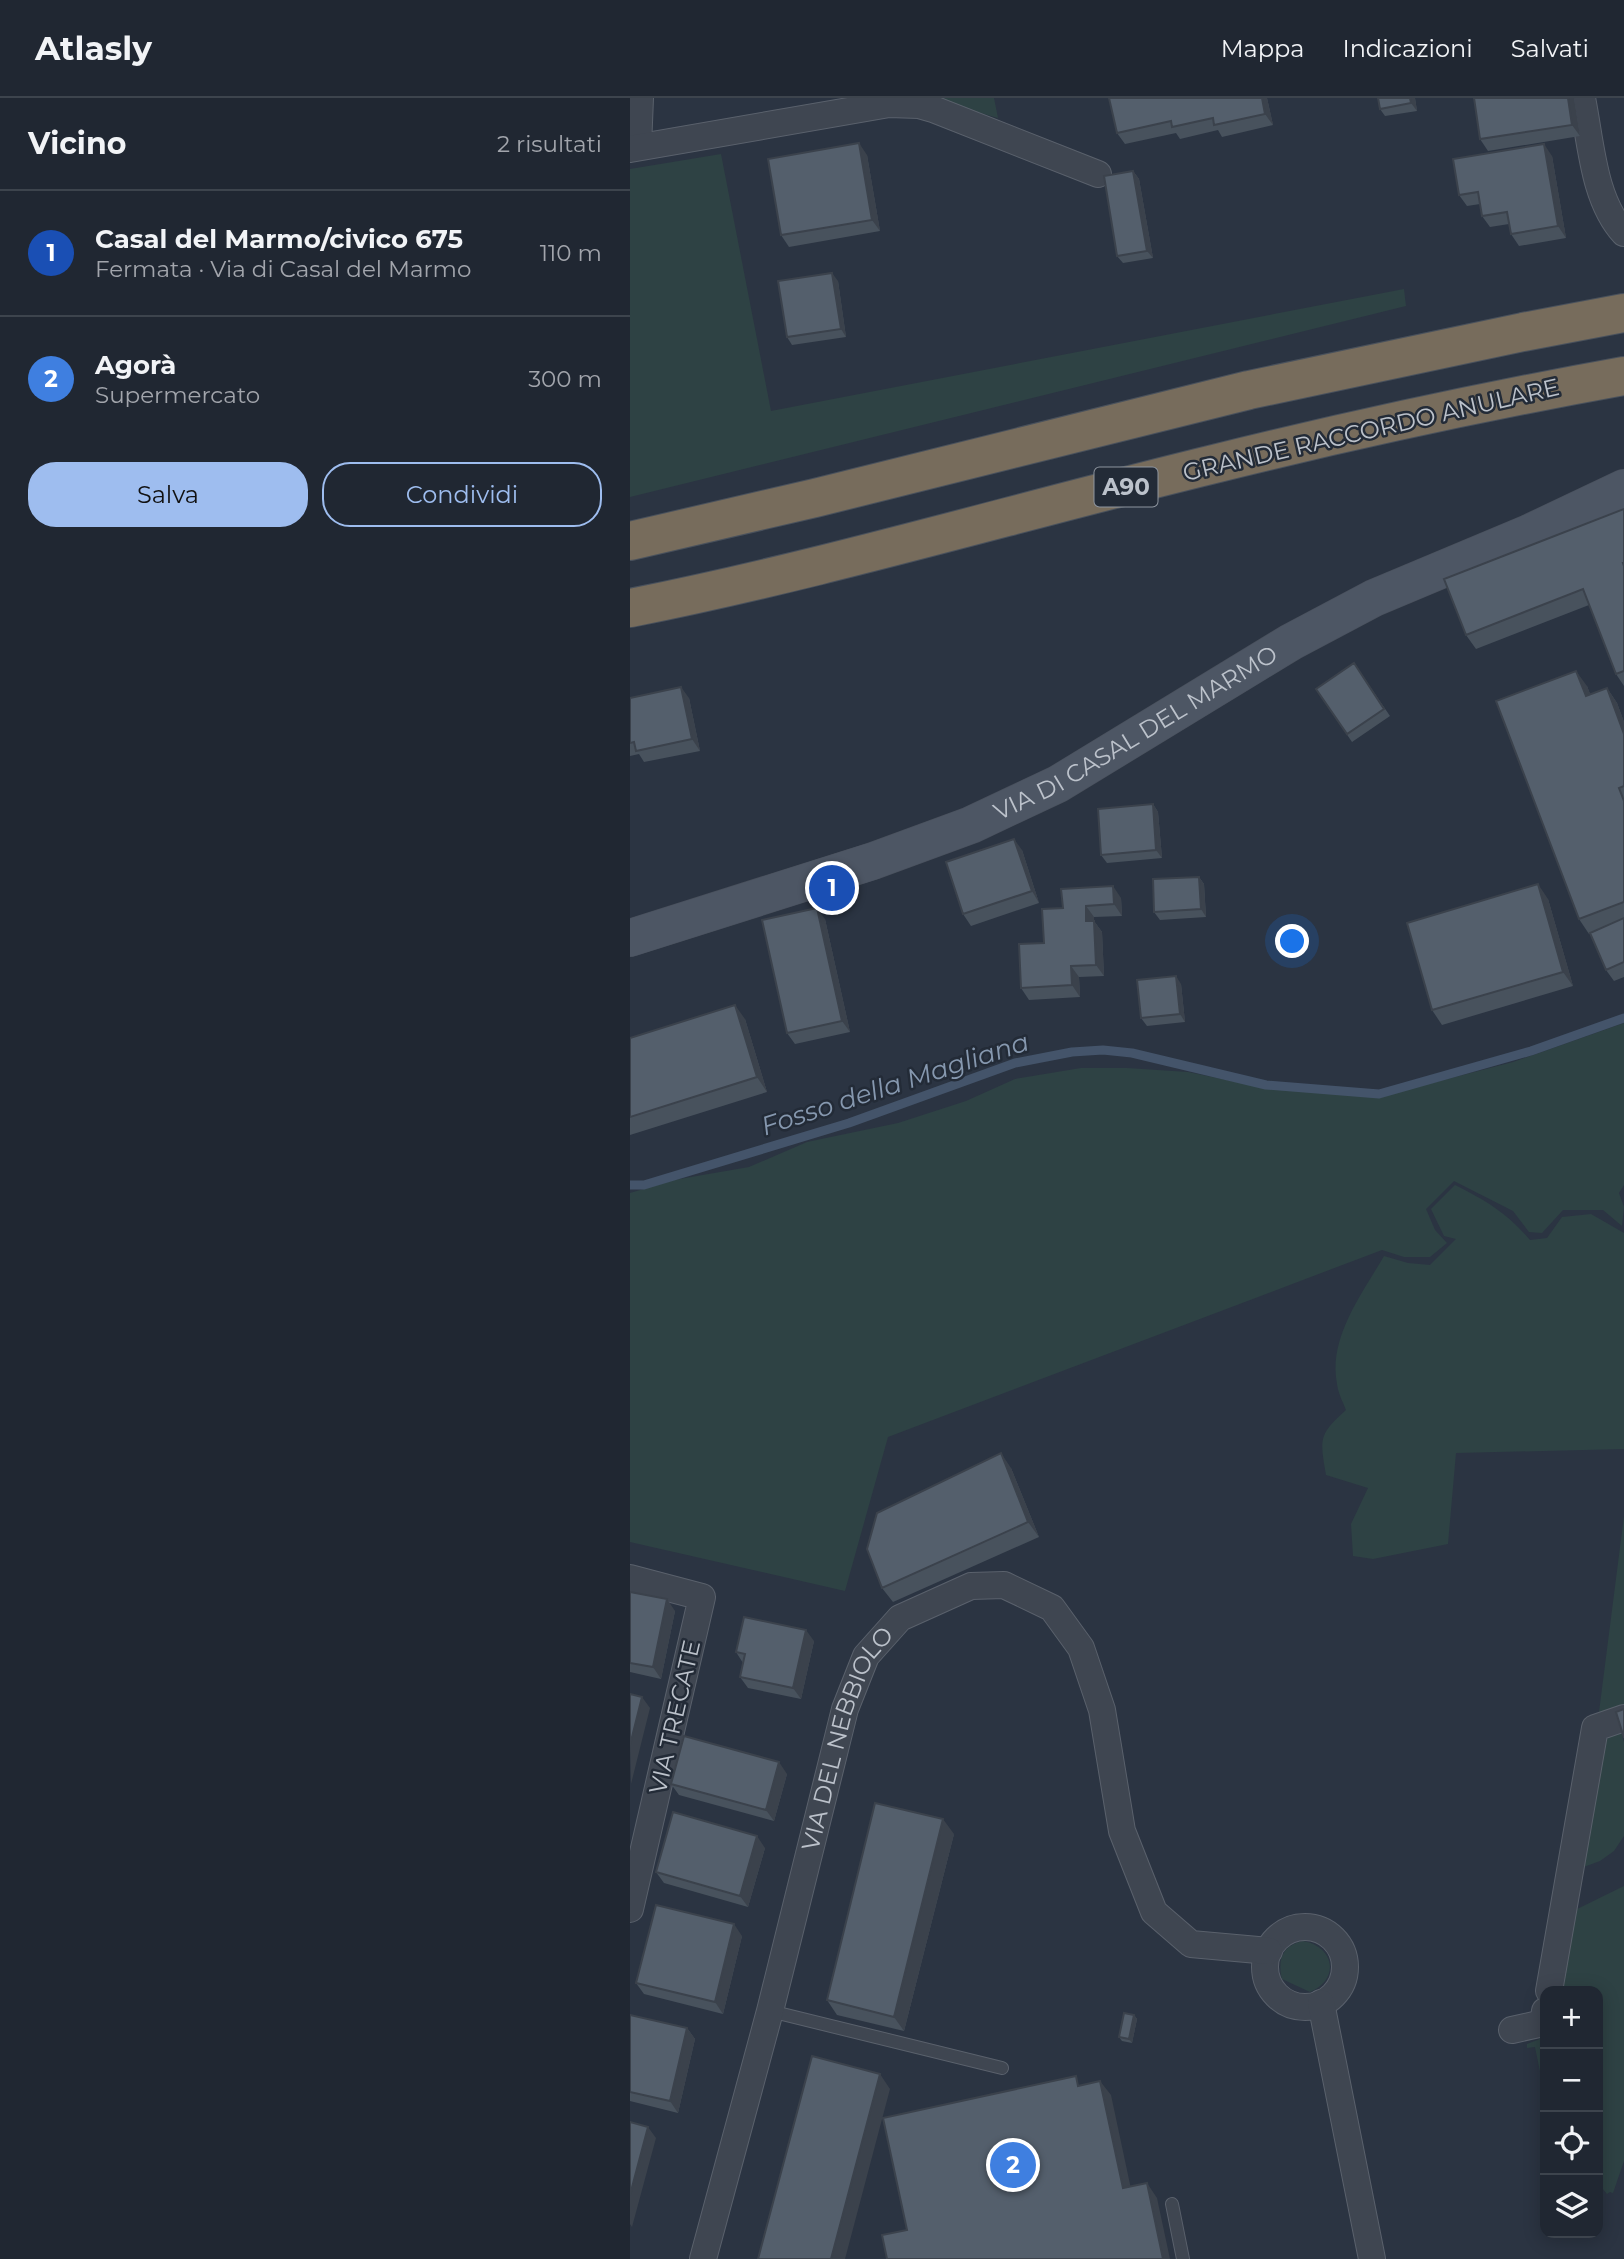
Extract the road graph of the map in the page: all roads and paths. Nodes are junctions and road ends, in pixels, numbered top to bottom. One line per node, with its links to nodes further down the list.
1 (640, 98): 3 (street)
2 (1582, 98): 5 (street)
3 (634, 148): 4 (street)
4 (1098, 174)
5 (1624, 233)
6 (1624, 313): 9 (highway)
7 (1624, 376): 10 (highway, GRANDE RACCORDO ANULARE / A90)
8 (1624, 488): 13 (main road, VIA DI CASAL DEL MARMO)
9 (630, 541)
10 (687, 597): 11 (highway, GRANDE RACCORDO ANULARE / A90); 12 (highway)
11 (630, 608)
12 (630, 620)
13 (630, 938)
14 (630, 1578): 16 (street, VIA TRECATE)
15 (1624, 1718): 18 (street)
16 (630, 1909)
17 (1269, 1951): 19 (street); 19 (street); 20 (street, VIA DEL NEBBIOLO)
18 (1550, 1986)
19 (1321, 2003): 25 (street)
20 (770, 2011): 23 (lane); 26 (street, VIA DEL NEBBIOLO)
21 (1540, 2024): 22 (street)
22 (1512, 2030)
23 (1002, 2068)
24 (1172, 2204): 27 (lane)
25 (1370, 2256)
26 (703, 2259)
27 (1184, 2259)

